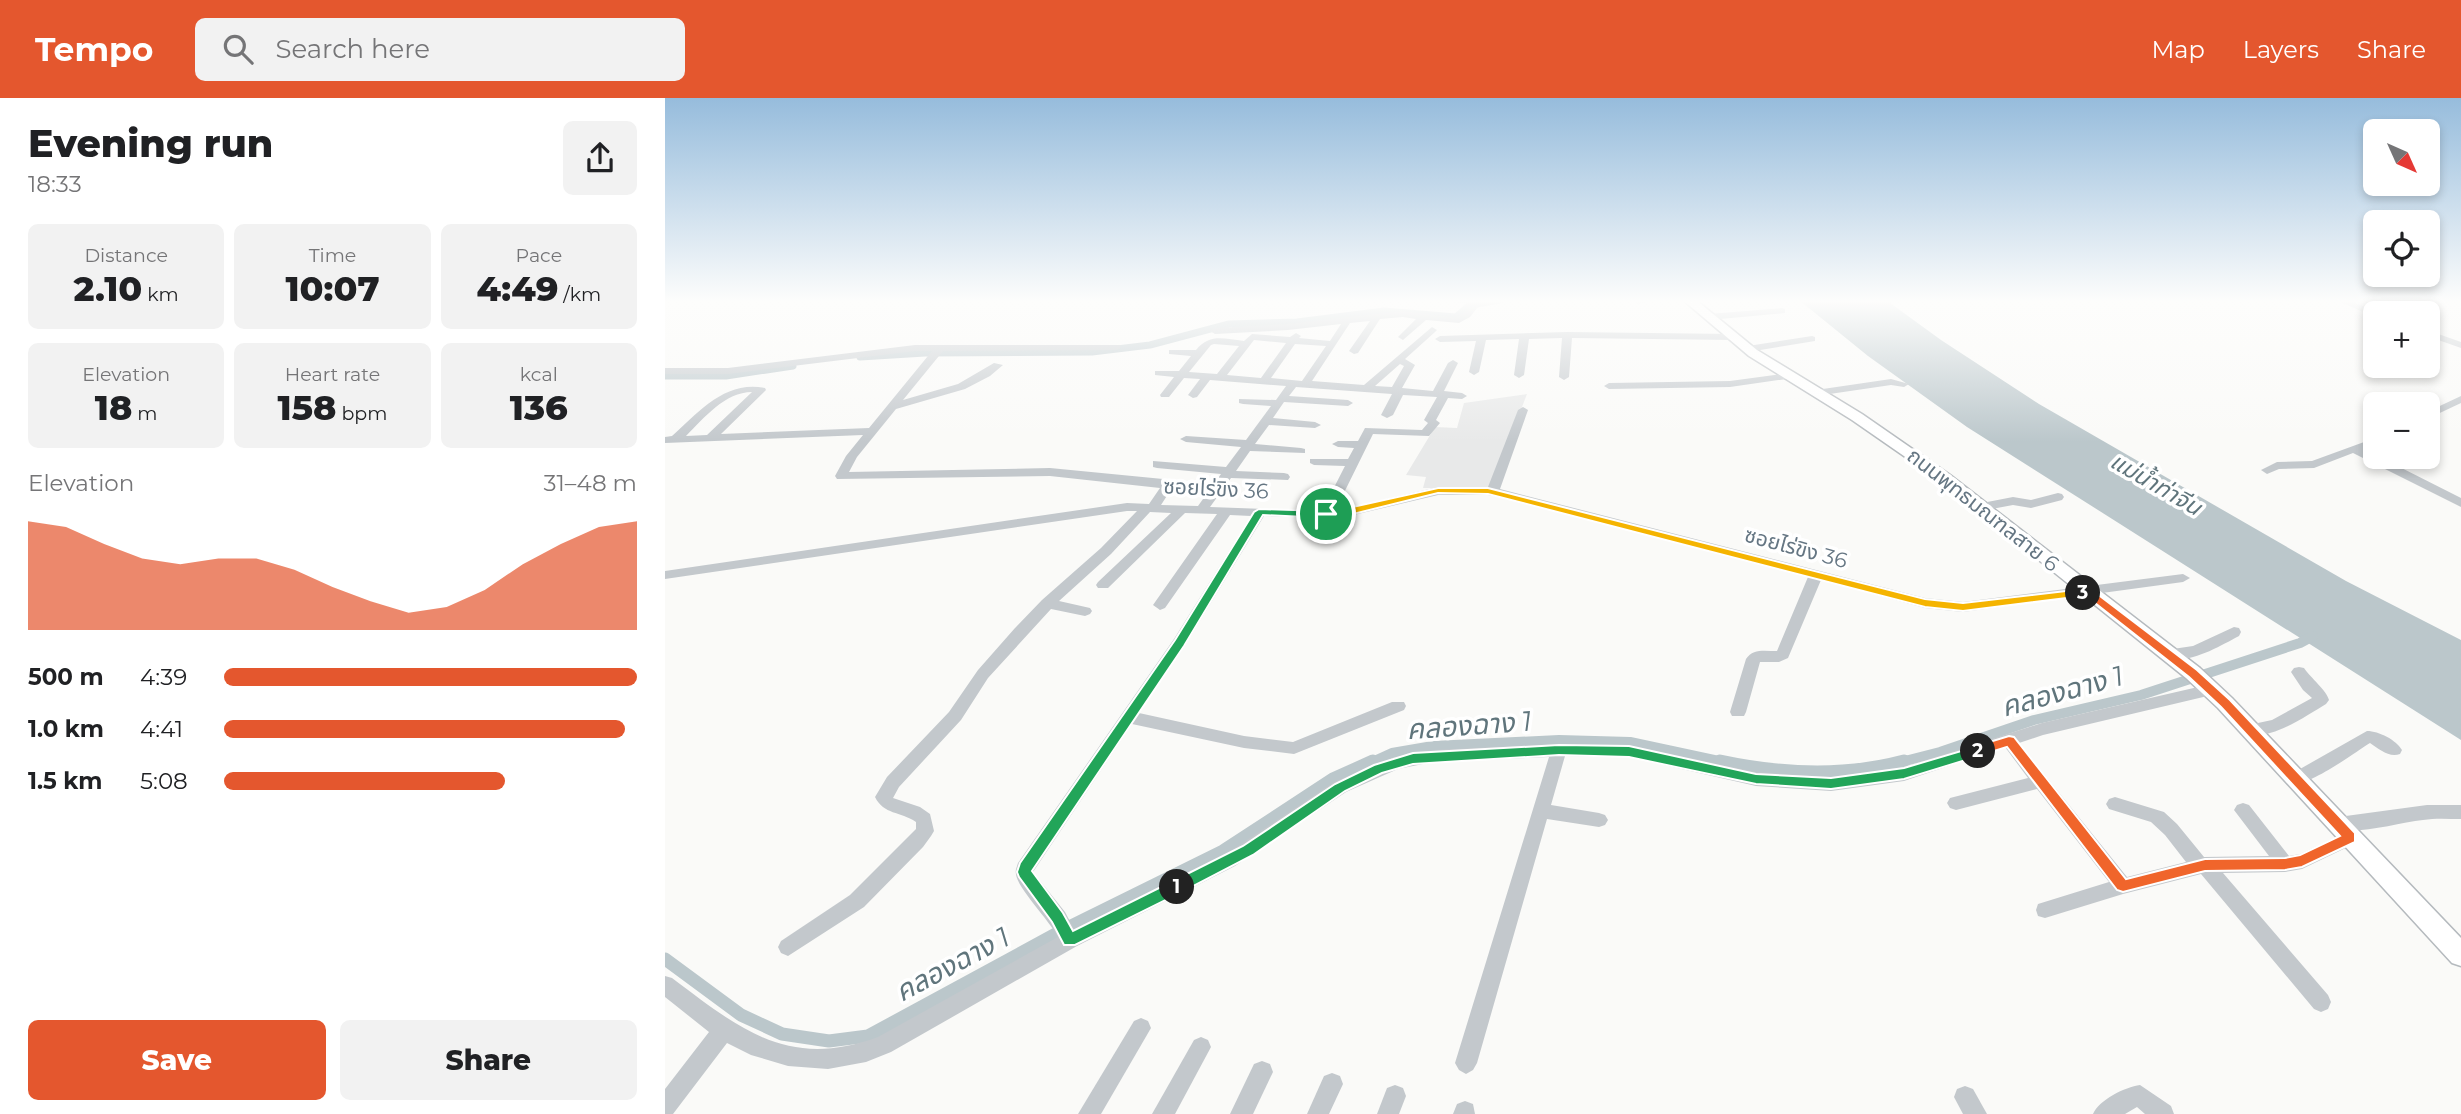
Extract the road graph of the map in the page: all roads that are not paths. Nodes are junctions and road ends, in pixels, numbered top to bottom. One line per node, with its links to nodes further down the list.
1 (1098, 347): 13 (street)
2 (1205, 347): 16 (street)
3 (1244, 347): 28 (street)
4 (1287, 347): 29 (street)
5 (1329, 347): 30 (street)
6 (1356, 347): 14 (street)
7 (1412, 347): 17 (street)
8 (1480, 347): 21 (street)
9 (1523, 347): 24 (street)
10 (1566, 347): 27 (street)
11 (1758, 347): 12 (street)
12 (1748, 349): 25 (main road, ถนนพุทธมณฑลสาย 6)
13 (937, 351): 20 (street); 43 (street)
14 (1354, 351)
15 (1173, 352): 16 (street)
16 (1199, 353): 23 (street)
17 (1398, 360): 33 (street); 34 (street)
18 (1453, 363): 37 (street)
19 (998, 365): 43 (street)
20 (665, 371)
21 (1474, 372)
22 (1159, 373): 23 (street)
23 (1182, 375): 26 (street); 38 (street)
24 (1519, 376)
25 (1789, 376): 32 (street); 35 (main road, ถนนพุทธมณฑลสาย 6)
26 (1207, 377): 28 (street); 36 (street)
27 (1564, 377)
28 (1219, 378): 29 (street)
29 (1263, 381): 30 (street)
30 (1299, 384): 33 (street); 42 (street)
31 (1904, 384): 35 (street)
32 (1609, 386)
33 (1362, 388): 34 (street); 42 (street)
34 (1397, 391): 37 (street); 46 (street)
35 (1816, 393): 69 (main road, ถนนพุทธมณฑลสาย 6)
36 (1193, 394)
37 (1440, 395): 39 (street); 55 (street)
38 (1165, 396)
39 (1462, 396)
40 (2461, 399): 44 (street)
41 (1243, 401): 42 (street)
42 (1280, 401): 47 (street)
43 (894, 406): 49 (street)
44 (2440, 409)
45 (1523, 410): 65 (street)
46 (1387, 415)
47 (1265, 421): 48 (street); 54 (street)
48 (1315, 425)
49 (873, 431): 50 (street); 68 (street)
50 (710, 438): 51 (street); 51 (street)
51 (671, 439)
52 (1186, 439): 54 (street)
53 (1338, 444): 55 (street)
54 (1248, 445): 58 (street); 63 (street)
55 (1361, 445): 60 (street)
56 (2363, 447): 57 (street)
57 (2356, 450): 62 (street); 67 (street)
58 (1301, 451)
59 (1314, 461): 60 (street)
60 (1352, 463): 74 (street)
61 (1157, 464): 63 (street)
62 (2267, 470)
63 (1229, 472): 64 (street); 71 (street)
64 (1284, 477)
65 (1493, 491): 74 (street, ซอยไร่ขิง 36); 76 (street, ซอยไร่ขิง 36)
66 (2058, 497): 69 (street)
67 (2461, 503)
68 (1150, 507): 70 (street, ซอยไร่ขิง 36); 75 (street, ซอยไร่ขิง 36); 80 (street)
69 (1980, 507): 79 (main road, ถนนพุทธมณฑลสาย 6)
70 (1183, 508): 71 (street, ซอยไร่ขิง 36); 78 (street)
71 (1202, 509): 72 (street, ซอยไร่ขิง 36)
72 (1227, 510): 73 (street, ซอยไร่ขิง 36); 81 (street)
73 (1259, 512): 74 (street, ซอยไร่ขิง 36); 89 (street)
74 (1326, 514)
75 (665, 575)
76 (1816, 575): 79 (street, ซอยไร่ขิง 36); 88 (street)
77 (2183, 578): 79 (street, ซอยไร่ขิง 36)
78 (1103, 585)
79 (2088, 592): 84 (main road, ถนนพุทธมณฑลสาย 6)
80 (1047, 603): 82 (street); 108 (street)
81 (1160, 605)
82 (1085, 611)
83 (2234, 632): 84 (street)
84 (2171, 654): 86 (main road, ถนนพุทธมณฑลสาย 6)
85 (2298, 672): 90 (street)
86 (2204, 684): 90 (main road, ถนนพุทธมณฑลสาย 6); 91 (street)
87 (1398, 706): 89 (street)
88 (1738, 712)
89 (1128, 717): 107 (street)
90 (2250, 730): 94 (main road, ถนนพุทธมณฑลสาย 6)
91 (2009, 741): 92 (street); 95 (street)
92 (1559, 750): 99 (street); 107 (street)
93 (2394, 750): 94 (street)
94 (2294, 778): 102 (main road, ถนนพุทธมณฑลสาย 6)
95 (2041, 781): 96 (street); 105 (street)
96 (1956, 803)
97 (2115, 804): 104 (street)
98 (2243, 810): 103 (street)
99 (1542, 811): 101 (street); 115 (street)
100 (2461, 812): 102 (street)
101 (1599, 820)
102 (2344, 830): 103 (street); 109 (main road, ถนนพุทธมณฑลสาย 6)
103 (2285, 864): 104 (street)
104 (2203, 865): 105 (street); 111 (street)
105 (2123, 886): 106 (street)
106 (2045, 910)
107 (1065, 931): 113 (street)
108 (787, 947)
109 (2461, 955)
110 (665, 985): 113 (street)
111 (2321, 1002)
112 (1141, 1028): 119 (street)
113 (724, 1030): 118 (street)
114 (1201, 1047): 120 (street)
115 (1466, 1063)
116 (1262, 1072): 121 (street)
117 (1332, 1084): 122 (street)
118 (665, 1106)
119 (1088, 1114)
120 (1163, 1114)
121 (1241, 1114)
122 (1318, 1114)
123 (2104, 1114): 124 (street)
124 (2163, 1114)

